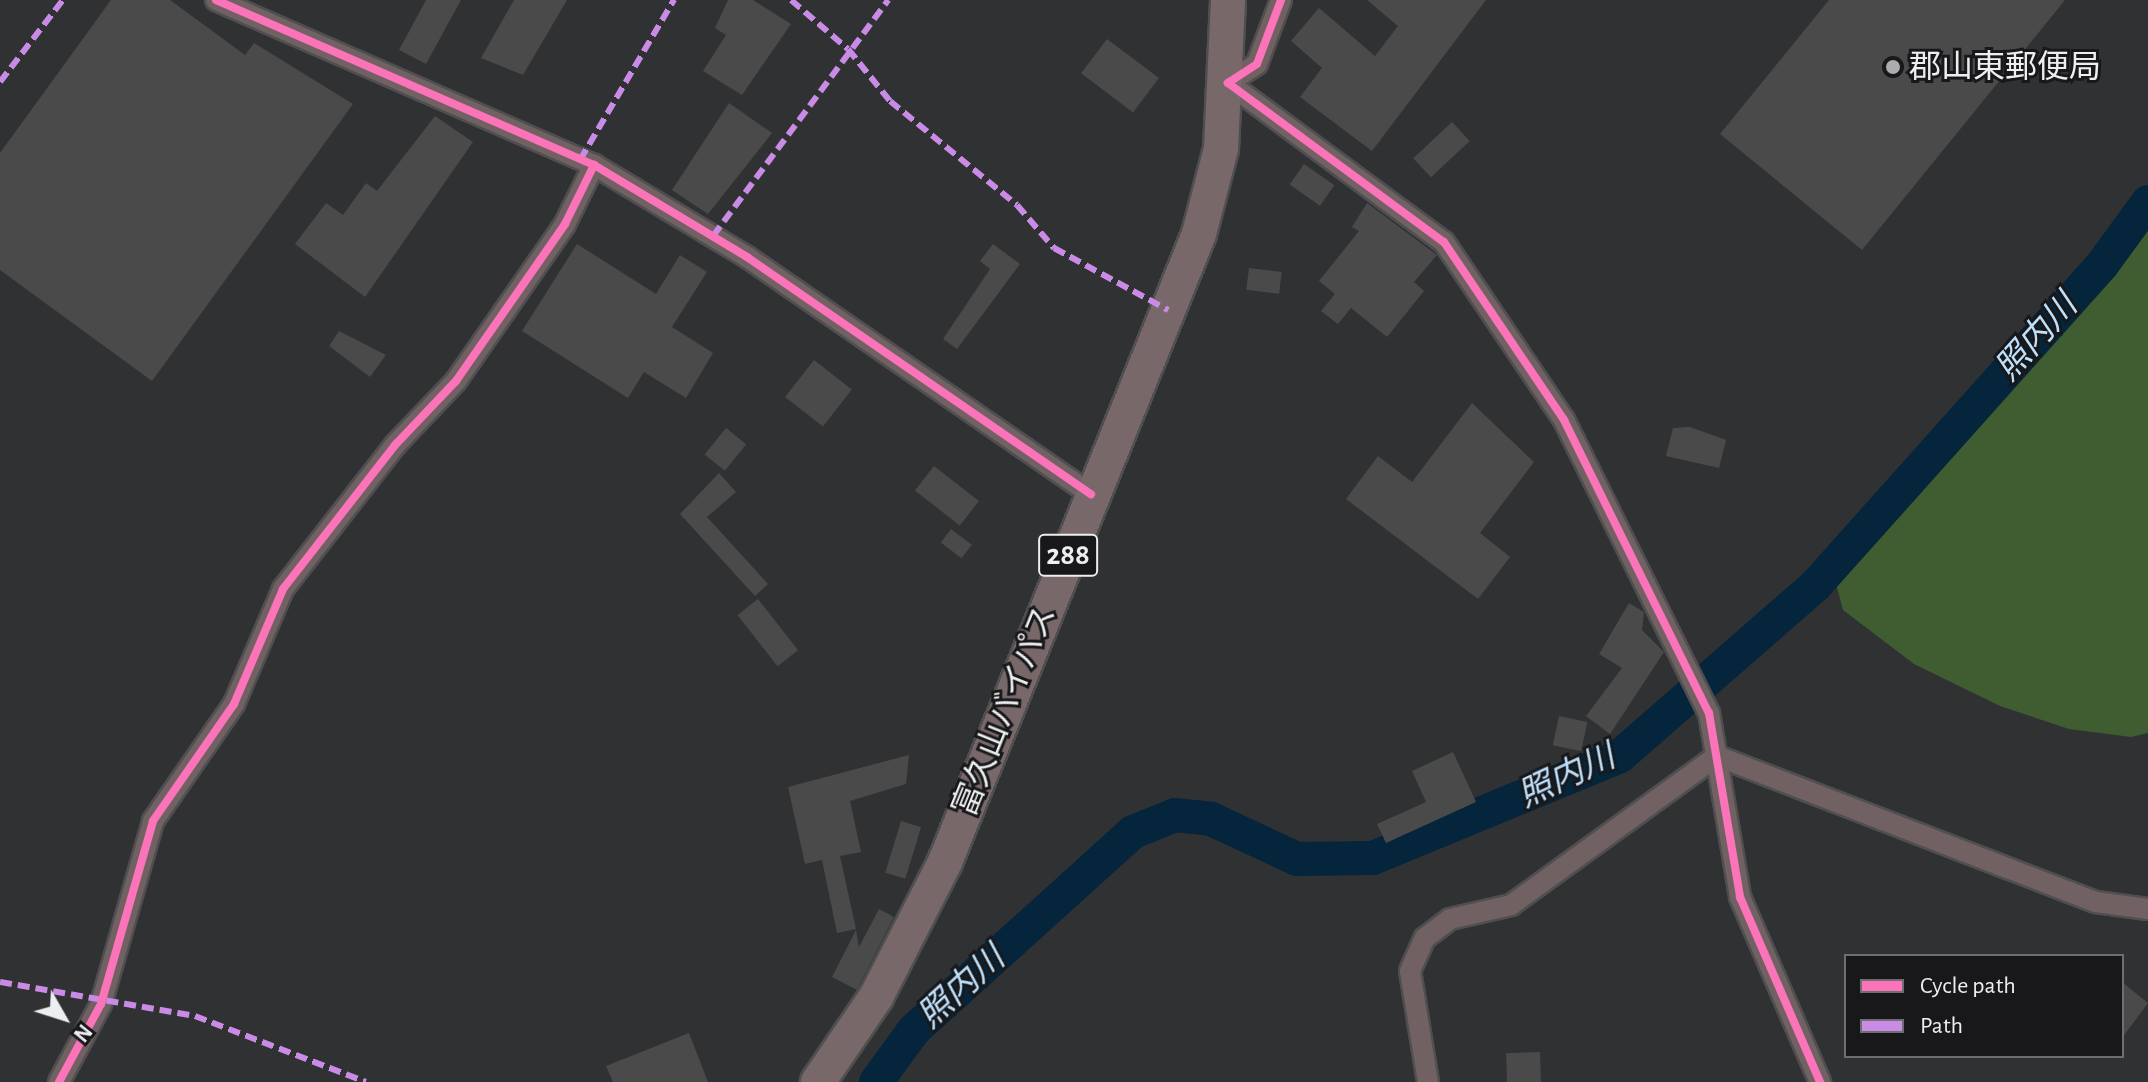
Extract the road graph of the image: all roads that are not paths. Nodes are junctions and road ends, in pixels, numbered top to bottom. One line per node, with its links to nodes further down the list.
1 (216, 0): 5 (street)
2 (1228, 0): 4 (highway, 富久山バイパス / 288)
3 (1281, 0): 4 (street)
4 (1228, 83): 6 (highway, 富久山バイパス / 288); 7 (street)
5 (594, 165): 6 (street); 10 (street)
6 (1091, 494): 9 (highway, 富久山バイパス / 288)
7 (1717, 756): 8 (street); 11 (street); 12 (street)
8 (2148, 909)
9 (821, 1081)
10 (59, 1082)
11 (1428, 1082)
12 (1820, 1082)

